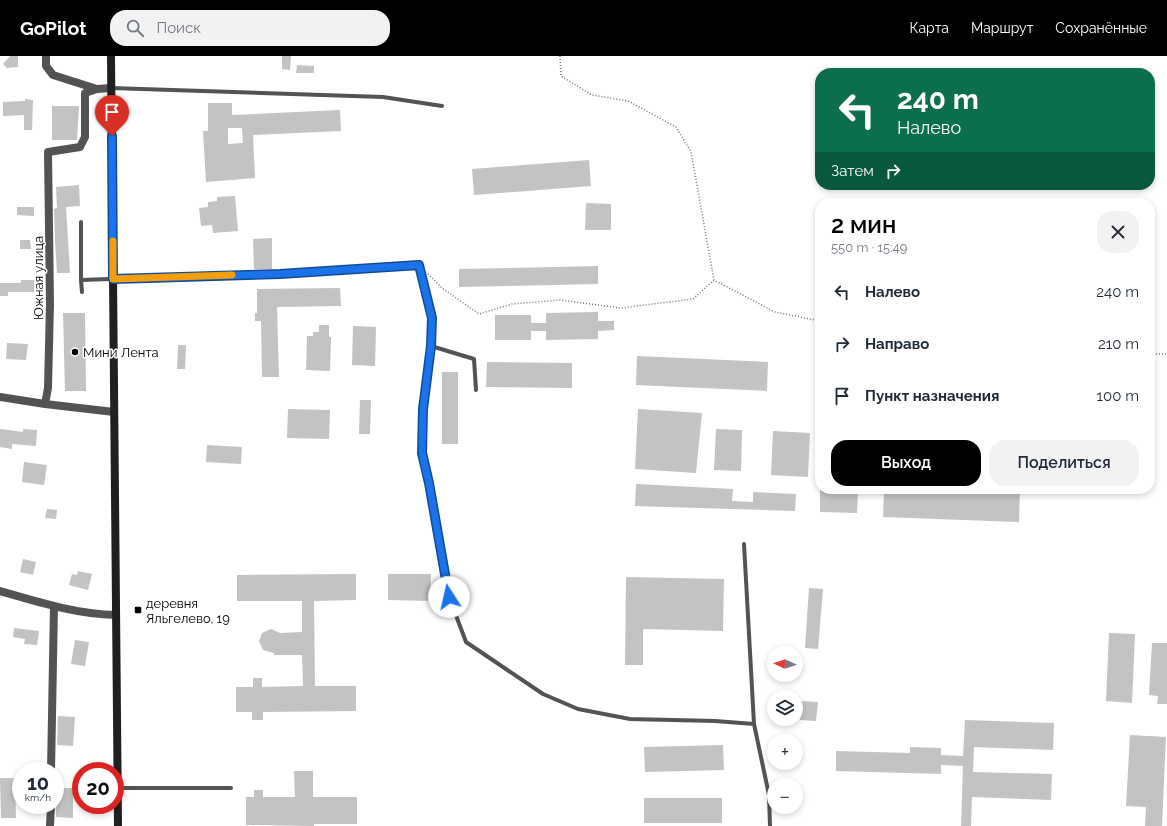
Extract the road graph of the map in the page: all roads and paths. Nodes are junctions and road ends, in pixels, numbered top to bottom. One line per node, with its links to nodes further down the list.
1 (46, 56): 5 (street)
2 (111, 56): 4 (main road)
3 (560, 56): 11 (path)
4 (111, 88): 5 (street); 6 (lane); 9 (main road)
5 (97, 89): 19 (street, Южная улица)
6 (442, 106)
7 (81, 222): 10 (lane)
8 (419, 265): 9 (lane); 11 (path); 14 (lane)
9 (113, 279): 10 (lane); 20 (main road)
10 (81, 280): 12 (lane)
11 (714, 280): 13 (path)
12 (82, 292)
13 (815, 320)
14 (431, 346): 17 (lane); 25 (lane)
15 (1155, 354): 16 (path)
16 (1167, 354)
17 (476, 390)
18 (0, 397): 19 (street)
19 (44, 404): 20 (street)
20 (114, 412): 24 (main road)
21 (744, 544): 25 (lane)
22 (0, 591): 23 (street)
23 (54, 606): 24 (street); 26 (street)
24 (116, 615): 27 (main road)
25 (754, 724): 34 (lane)
26 (51, 762)
27 (118, 762)
28 (124, 788): 29 (lane)
29 (232, 788)
30 (51, 814): 32 (street)
31 (118, 814): 33 (main road)
32 (50, 826)
33 (118, 826)
34 (770, 826)

